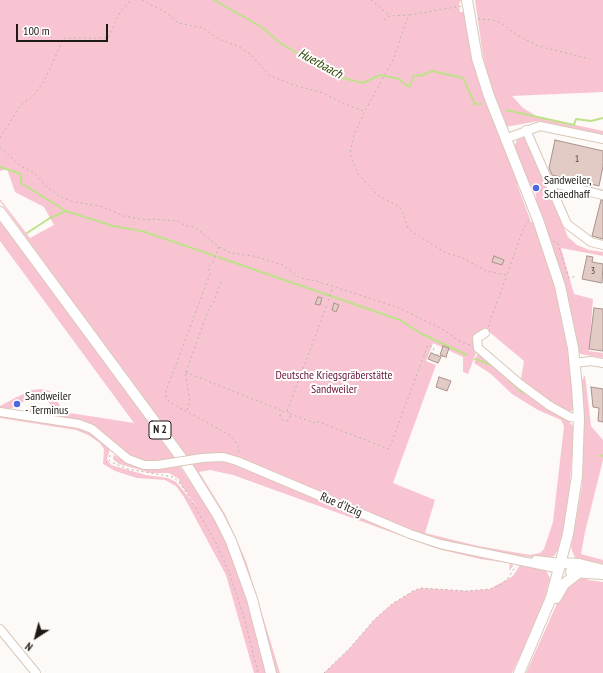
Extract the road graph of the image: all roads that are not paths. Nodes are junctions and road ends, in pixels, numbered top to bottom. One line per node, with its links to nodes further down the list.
1 (467, 2): 3 (main road)
2 (526, 130): 3 (street); 4 (street); 5 (street)
3 (505, 139): 10 (main road)
4 (603, 139)
5 (550, 184): 6 (street); 8 (street)
6 (603, 195)
7 (0, 212): 25 (main road, N 2)
8 (603, 245)
9 (485, 333): 13 (street)
10 (575, 363): 11 (street); 13 (main road)
11 (603, 363)
12 (0, 412): 15 (street, Rue d'Itzig, bridge)
13 (579, 418): 14 (main road)
14 (565, 549): 17 (main road); 18 (main road)
15 (480, 553): 16 (street, Rue d'Itzig); 17 (street, Rue d'Itzig)
16 (540, 565): 17 (street, Rue d'Itzig); 21 (street)
17 (560, 566): 18 (main road); 21 (main road)
18 (578, 569): 19 (main road); 20 (main road); 22 (main road)
19 (603, 570)
20 (603, 574)
21 (556, 584): 22 (main road)
22 (542, 622): 26 (main road)
23 (0, 629): 24 (street)
24 (36, 673)
25 (271, 673)
26 (519, 673)

